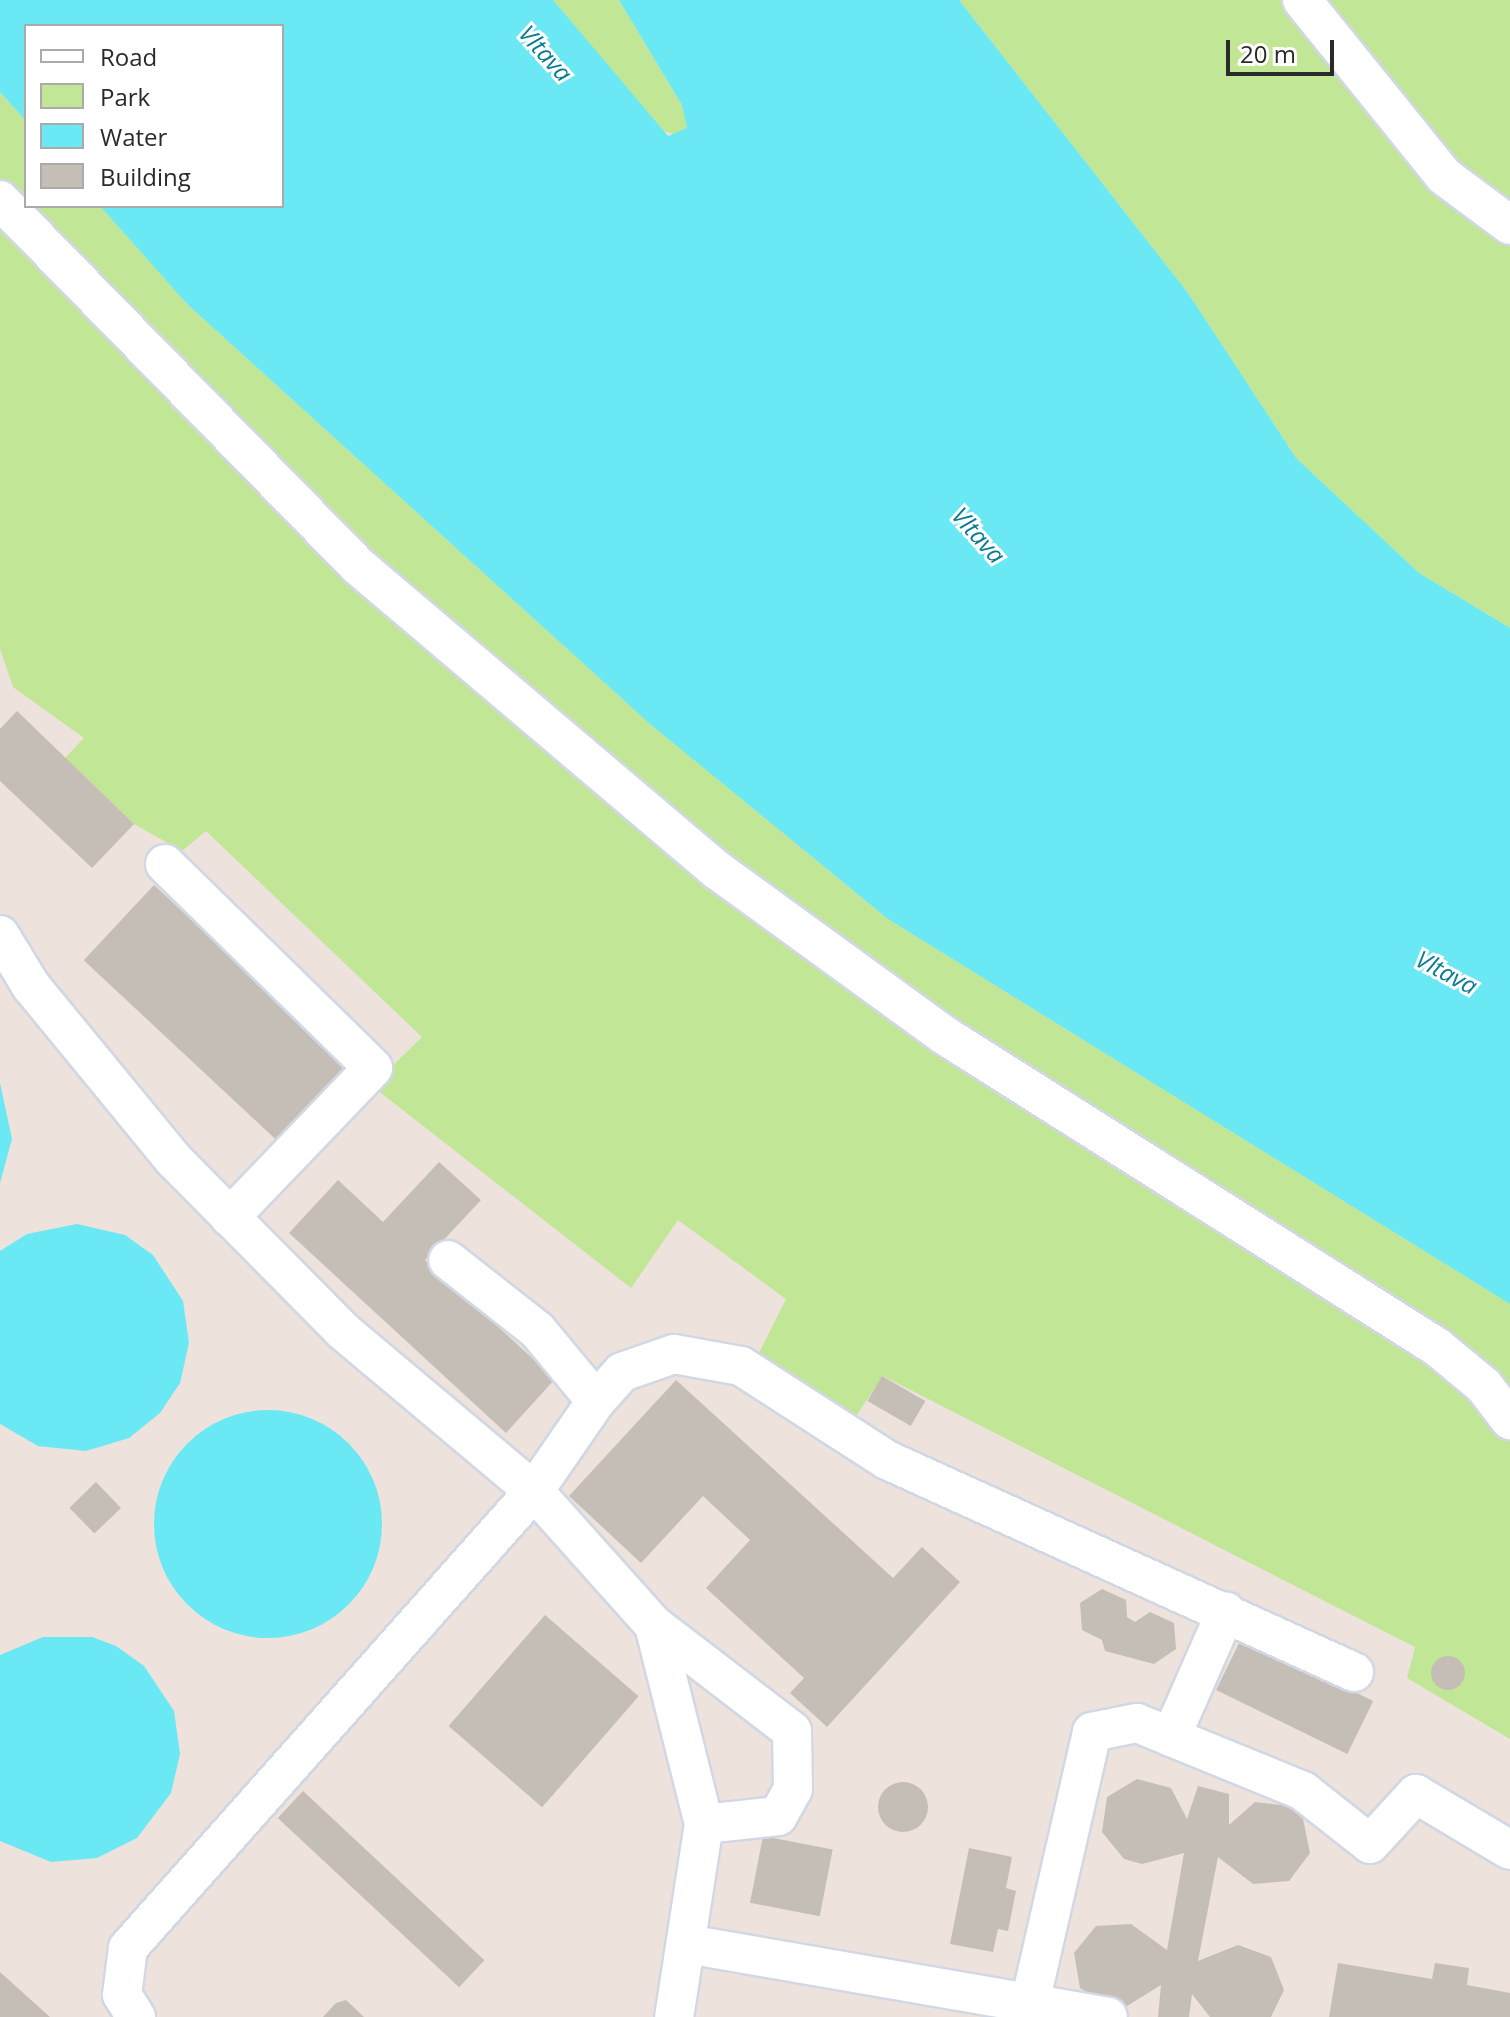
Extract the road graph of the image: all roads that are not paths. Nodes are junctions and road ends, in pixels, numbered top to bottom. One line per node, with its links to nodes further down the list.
1 (1302, 0): 3 (lane)
2 (0, 200): 9 (lane)
3 (1510, 225)
4 (165, 864): 6 (lane)
5 (0, 935): 6 (lane)
6 (230, 1217): 10 (lane)
7 (448, 1260): 8 (lane)
8 (596, 1401): 10 (lane); 11 (lane)
9 (1510, 1420)
10 (534, 1491): 12 (lane); 19 (lane)
11 (1226, 1612): 13 (lane); 14 (lane)
12 (654, 1625): 15 (lane); 15 (lane)
13 (1354, 1672)
14 (1171, 1737): 16 (lane); 18 (lane)
15 (704, 1824): 17 (lane)
16 (1510, 1850)
17 (687, 1944): 18 (lane); 20 (lane)
18 (1030, 2003): 21 (lane)
19 (136, 2017)
20 (674, 2017)
21 (1108, 2017)

